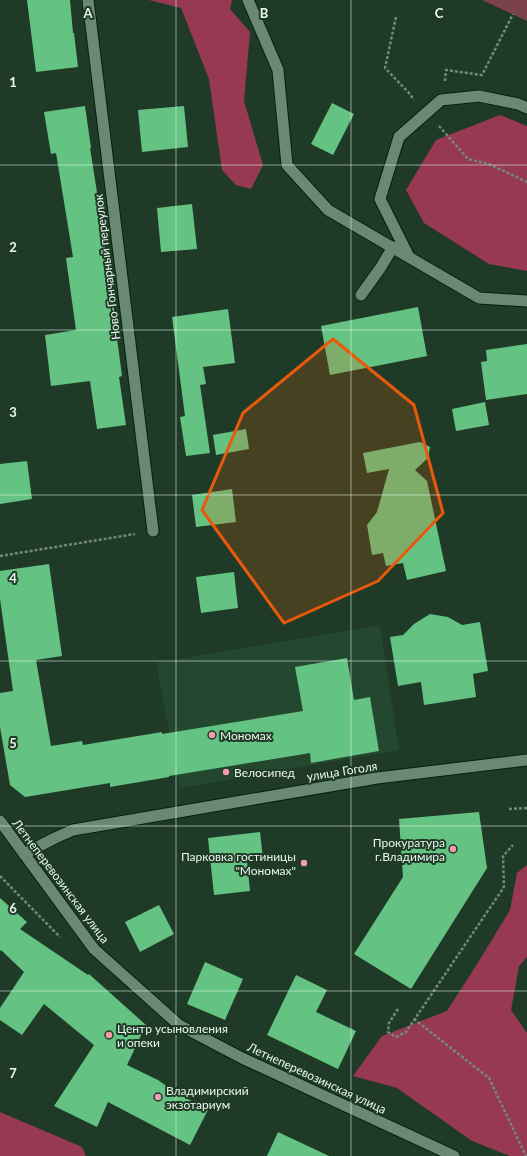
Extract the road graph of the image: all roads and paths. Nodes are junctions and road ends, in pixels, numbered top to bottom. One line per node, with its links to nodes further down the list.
1 (88, 0): 14 (street, Ново-Гончарный переулок)
2 (248, 0): 10 (street)
3 (513, 14): 5 (path)
4 (396, 17): 6 (path)
5 (445, 85)
6 (409, 93)
7 (527, 108): 8 (street)
8 (428, 112): 9 (path); 11 (street)
9 (527, 182)
10 (393, 248): 11 (street); 12 (street)
11 (410, 257): 13 (street)
12 (361, 295)
13 (527, 301)
14 (153, 531): 15 (path)
15 (0, 556)
16 (527, 760): 21 (street, улица Гоголя)
17 (527, 808): 18 (path)
18 (509, 810)
19 (0, 821): 21 (street, Летнеперевозинская улица)
20 (513, 845): 23 (path)
21 (24, 854): 24 (street, Летнеперевозинская улица)
22 (398, 1009): 23 (path)
23 (414, 1019): 25 (path)
24 (454, 1156)
25 (526, 1156)

